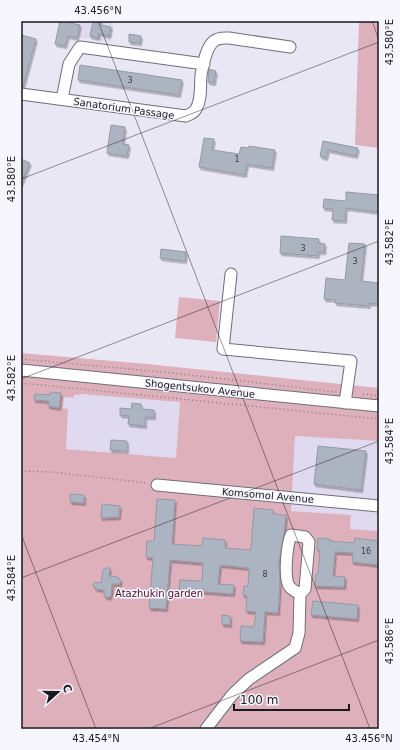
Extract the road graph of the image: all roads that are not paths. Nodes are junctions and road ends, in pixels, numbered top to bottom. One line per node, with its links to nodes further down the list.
1 (290, 47): 2 (street, Sanatorium Passage)
2 (204, 64): 4 (street); 4 (street, Sanatorium Passage)
3 (21, 94): 4 (street, Sanatorium Passage)
4 (62, 99)
5 (231, 274): 7 (street)
6 (21, 370): 7 (street, Shogentsukov Avenue)
7 (346, 398): 8 (street, Shogentsukov Avenue)
8 (379, 406)
9 (157, 484): 10 (street, Komsomol Avenue)
10 (379, 506)
11 (300, 594): 11 (street); 12 (street)
12 (206, 729)

